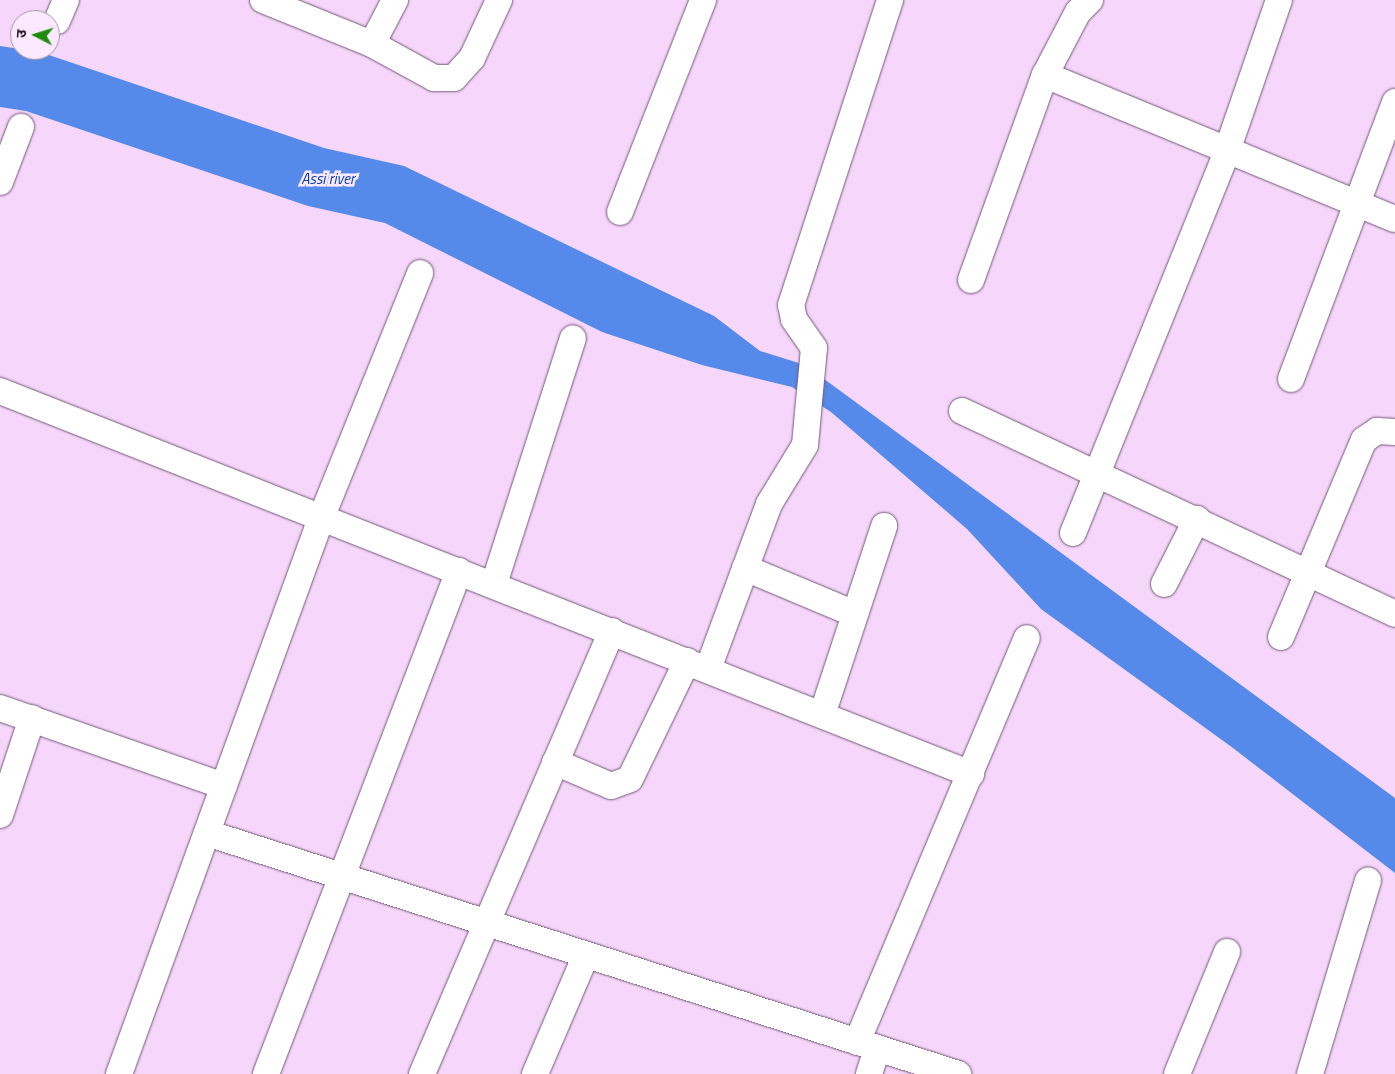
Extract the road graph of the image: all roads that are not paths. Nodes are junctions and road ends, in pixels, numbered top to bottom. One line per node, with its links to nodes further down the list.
1 (263, 0): 8 (street)
2 (395, 0): 8 (street)
3 (499, 0): 8 (street)
4 (703, 0): 15 (street)
5 (890, 0): 29 (street)
6 (1090, 0): 9 (street)
7 (1279, 0): 12 (street)
8 (372, 44)
9 (1045, 75): 12 (street); 18 (street)
10 (1395, 102): 14 (street)
11 (22, 127): 13 (street)
12 (1227, 151): 14 (street); 24 (street)
13 (0, 182)
14 (1354, 202): 16 (street); 20 (street)
15 (620, 212)
16 (1395, 219)
17 (420, 273): 25 (street)
18 (971, 280)
19 (573, 338): 32 (street)
20 (1291, 379)
21 (0, 391): 25 (street)
22 (962, 411): 24 (street)
23 (1395, 432): 31 (street)
24 (1096, 470): 26 (street); 28 (street)
25 (322, 516): 30 (street); 45 (street)
26 (1197, 519): 31 (street); 33 (street)
27 (884, 526): 34 (street)
28 (1073, 533)
29 (745, 568): 34 (street); 39 (street)
30 (459, 571): 32 (street); 48 (street)
31 (1308, 574): 35 (street); 37 (street)
32 (494, 584): 36 (street)
33 (1164, 584)
34 (855, 614): 41 (street)
35 (1395, 614)
36 (612, 631): 39 (street); 43 (street)
37 (1281, 637)
38 (1027, 638): 44 (street)
39 (697, 665): 41 (street); 43 (street)
40 (0, 708): 42 (street)
41 (822, 715): 44 (street)
42 (32, 718): 45 (street); 46 (street)
43 (555, 762): 50 (street)
44 (971, 774): 53 (street)
45 (224, 786): 47 (street)
46 (0, 815)
47 (207, 833): 48 (street); 54 (street)
48 (341, 876): 50 (street); 55 (street)
49 (1368, 881): 61 (street)
50 (484, 922): 52 (street); 56 (street)
51 (1227, 952): 60 (street)
52 (586, 955): 53 (street); 57 (street)
53 (867, 1045): 58 (street); 59 (street)
54 (120, 1074)
55 (266, 1074)
56 (422, 1074)
57 (535, 1074)
58 (869, 1074)
59 (958, 1074)
60 (1177, 1074)
61 (1310, 1074)

